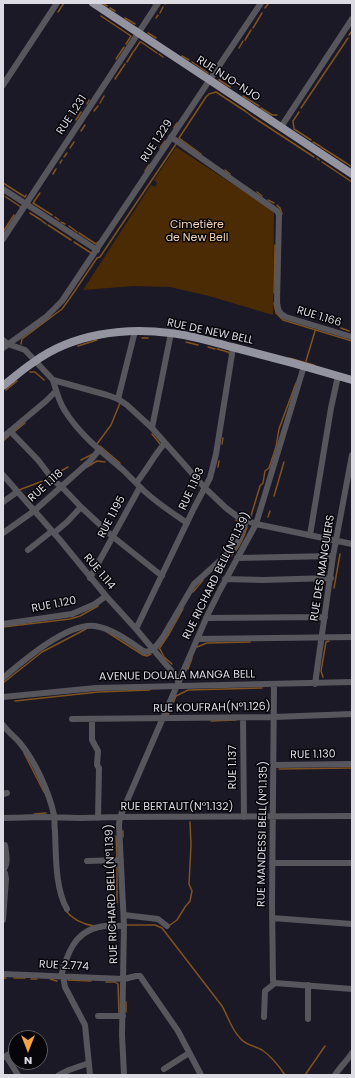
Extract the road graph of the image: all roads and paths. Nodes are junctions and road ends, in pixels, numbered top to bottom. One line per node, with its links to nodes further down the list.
1 (57, 3): 8 (street)
2 (93, 3): 6 (main road, RUE NJO-NJO)
3 (158, 3): 6 (street, RUE 1.231)
4 (261, 3): 7 (street, RUE 1.229)
5 (352, 19): 9 (street)
6 (138, 33): 7 (main road, RUE NJO-NJO); 13 (street, RUE 1.231)
7 (210, 80): 9 (main road, RUE NJO-NJO); 10 (street, RUE 1.229)
8 (3, 84)
9 (281, 127): 11 (main road, RUE NJO-NJO)
10 (171, 137): 15 (street, RUE 1.229); 18 (street, RUE 1.166)
11 (352, 174)
12 (3, 189): 13 (street)
13 (25, 204): 14 (street, RUE 1.231); 15 (street)
14 (3, 239)
15 (97, 250): 19 (street, RUE 1.229)
16 (135, 331): 17 (main road, RUE DE NEW BELL); 21 (main road, RUE DE NEW BELL); 28 (street)
17 (171, 333): 20 (main road, RUE DE NEW BELL); 29 (street)
18 (352, 337)
19 (5, 344): 21 (street)
20 (233, 348): 22 (main road, RUE DE NEW BELL); 38 (street, RUE 1.193)
21 (34, 361): 24 (street); 26 (main road, RUE DE NEW BELL)
22 (304, 366): 23 (main road, RUE DE NEW BELL); 45 (street, RUE RICHARD BELL(N°1.139))
23 (338, 376): 25 (main road, RUE DE NEW BELL); 48 (street)
24 (53, 380): 27 (street); 28 (street)
25 (352, 380)
26 (3, 386)
27 (56, 390): 30 (street); 33 (street)
28 (118, 399): 29 (street)
29 (152, 428): 32 (street)
30 (10, 431): 31 (street); 37 (street)
31 (3, 437)
32 (165, 443): 36 (street, RUE 1.195); 38 (street)
33 (99, 450): 36 (street); 37 (street, RUE 1.118)
34 (352, 455): 50 (street, RUE DES MANGUIERS)
35 (3, 475): 39 (street, RUE 1.114)
36 (138, 485): 44 (street); 49 (street, RUE 1.195)
37 (61, 486): 41 (street); 42 (street, RUE 1.118)
38 (205, 488): 43 (street); 44 (street, RUE 1.193)
39 (17, 492): 40 (street); 42 (street, RUE 1.114)
40 (3, 502)
41 (81, 507): 46 (street); 49 (street)
42 (34, 511): 46 (street, RUE 1.114); 47 (street, RUE 1.118)
43 (246, 521): 45 (street); 67 (street)
44 (187, 524): 55 (street, RUE 1.193)
45 (256, 524): 48 (street); 54 (street, RUE RICHARD BELL(N°1.139))
46 (53, 532): 52 (street); 56 (street, RUE 1.114)
47 (3, 533)
48 (310, 535): 50 (street)
49 (112, 536): 55 (street); 56 (street, RUE 1.195)
50 (336, 541): 51 (street); 53 (street, RUE DES MANGUIERS)
51 (352, 544)
52 (28, 550)
53 (333, 556): 54 (street); 57 (street, RUE DES MANGUIERS)
54 (237, 558): 58 (street, RUE RICHARD BELL(N°1.139))
55 (162, 576): 63 (street, RUE 1.193)
56 (90, 578): 59 (street, RUE 1.114)
57 (331, 578): 58 (street); 60 (street, RUE DES MANGUIERS)
58 (225, 579): 61 (street, RUE RICHARD BELL(N°1.139))
59 (106, 596): 62 (street, RUE 1.120); 63 (street, RUE 1.114)
60 (325, 617): 61 (street); 65 (street, RUE DES MANGUIERS)
61 (206, 618): 66 (street, RUE RICHARD BELL(N°1.139))
62 (3, 624)
63 (136, 629): 67 (street, RUE 1.114)
64 (352, 637): 65 (street)
65 (322, 638): 66 (street); 71 (street, RUE DES MANGUIERS)
66 (197, 639): 70 (street, RUE RICHARD BELL(N°1.139))
67 (153, 649): 68 (street); 70 (street, RUE 1.114)
68 (3, 678)
69 (352, 682): 71 (street, AVENUE DOUALA MANGA BELL)
70 (178, 684): 72 (street, AVENUE DOUALA MANGA BELL); 73 (street, AVENUE DOUALA MANGA BELL); 79 (street, RUE RICHARD BELL(N°1.139))
71 (315, 684): 72 (street, AVENUE DOUALA MANGA BELL)
72 (274, 685): 75 (street, RUE MANDESSI BELL(N°1.135))
73 (3, 697)
74 (352, 714): 75 (street, RUE KOUFRAH(N°1.126))
75 (274, 717): 76 (street, RUE KOUFRAH(N°1.126)); 82 (street, RUE MANDESSI BELL(N°1.135))
76 (243, 718): 79 (street, RUE KOUFRAH(N°1.126)); 86 (street, RUE 1.137)
77 (72, 719): 78 (street, RUE KOUFRAH(N°1.126))
78 (92, 719): 79 (street, RUE KOUFRAH(N°1.126)); 89 (street)
79 (164, 719): 85 (street, RUE RICHARD BELL(N°1.139))
80 (3, 725): 84 (street)
81 (352, 764): 82 (street, RUE 1.130)
82 (274, 765): 87 (street, RUE MANDESSI BELL(N°1.135))
83 (352, 816): 87 (street, RUE BERTAUT(N°1.132))
84 (54, 817): 88 (street, RUE BERTAUT(N°1.132)); 89 (street, RUE BERTAUT(N°1.132)); 96 (street)
85 (120, 817): 86 (street, RUE BERTAUT(N°1.132)); 89 (street, RUE BERTAUT(N°1.132)); 91 (street, RUE RICHARD BELL(N°1.139))
86 (244, 817): 87 (street, RUE BERTAUT(N°1.132))
87 (273, 817): 93 (street, RUE MANDESSI BELL(N°1.135))
88 (3, 818)
89 (98, 818)
90 (5, 845): 95 (street)
91 (121, 860): 92 (street); 97 (street, RUE RICHARD BELL(N°1.139))
92 (87, 861)
93 (272, 863): 94 (street); 98 (street, RUE MANDESSI BELL(N°1.135))
94 (352, 863)
95 (3, 870): 99 (street)
96 (67, 909)
97 (124, 916): 101 (street, RUE RICHARD BELL(N°1.139)); 102 (street)
98 (272, 918): 100 (street); 106 (street, RUE MANDESSI BELL(N°1.135))
99 (3, 920)
100 (352, 924)
101 (124, 926): 104 (street); 105 (street, RUE RICHARD BELL(N°1.139))
102 (167, 926)
103 (3, 974): 104 (street, RUE 2.774)
104 (62, 976): 105 (street, RUE 2.774); 116 (street)
105 (124, 980): 110 (street, RUE RICHARD BELL(N°1.139)); 113 (street, RUE 2.774)
106 (275, 983): 107 (street); 111 (street)
107 (308, 985): 108 (street); 112 (street)
108 (352, 989)
109 (98, 1016): 110 (street)
110 (123, 1016): 122 (street, RUE RICHARD BELL(N°1.139))
111 (264, 1017)
112 (308, 1019)
113 (189, 1053): 117 (street); 118 (street)
114 (352, 1054): 123 (street)
115 (5, 1057): 119 (street)
116 (89, 1063): 120 (street); 121 (street)
117 (164, 1069)
118 (199, 1074)
119 (18, 1075)
120 (59, 1075)
121 (90, 1075)
122 (124, 1075)
123 (335, 1075)

